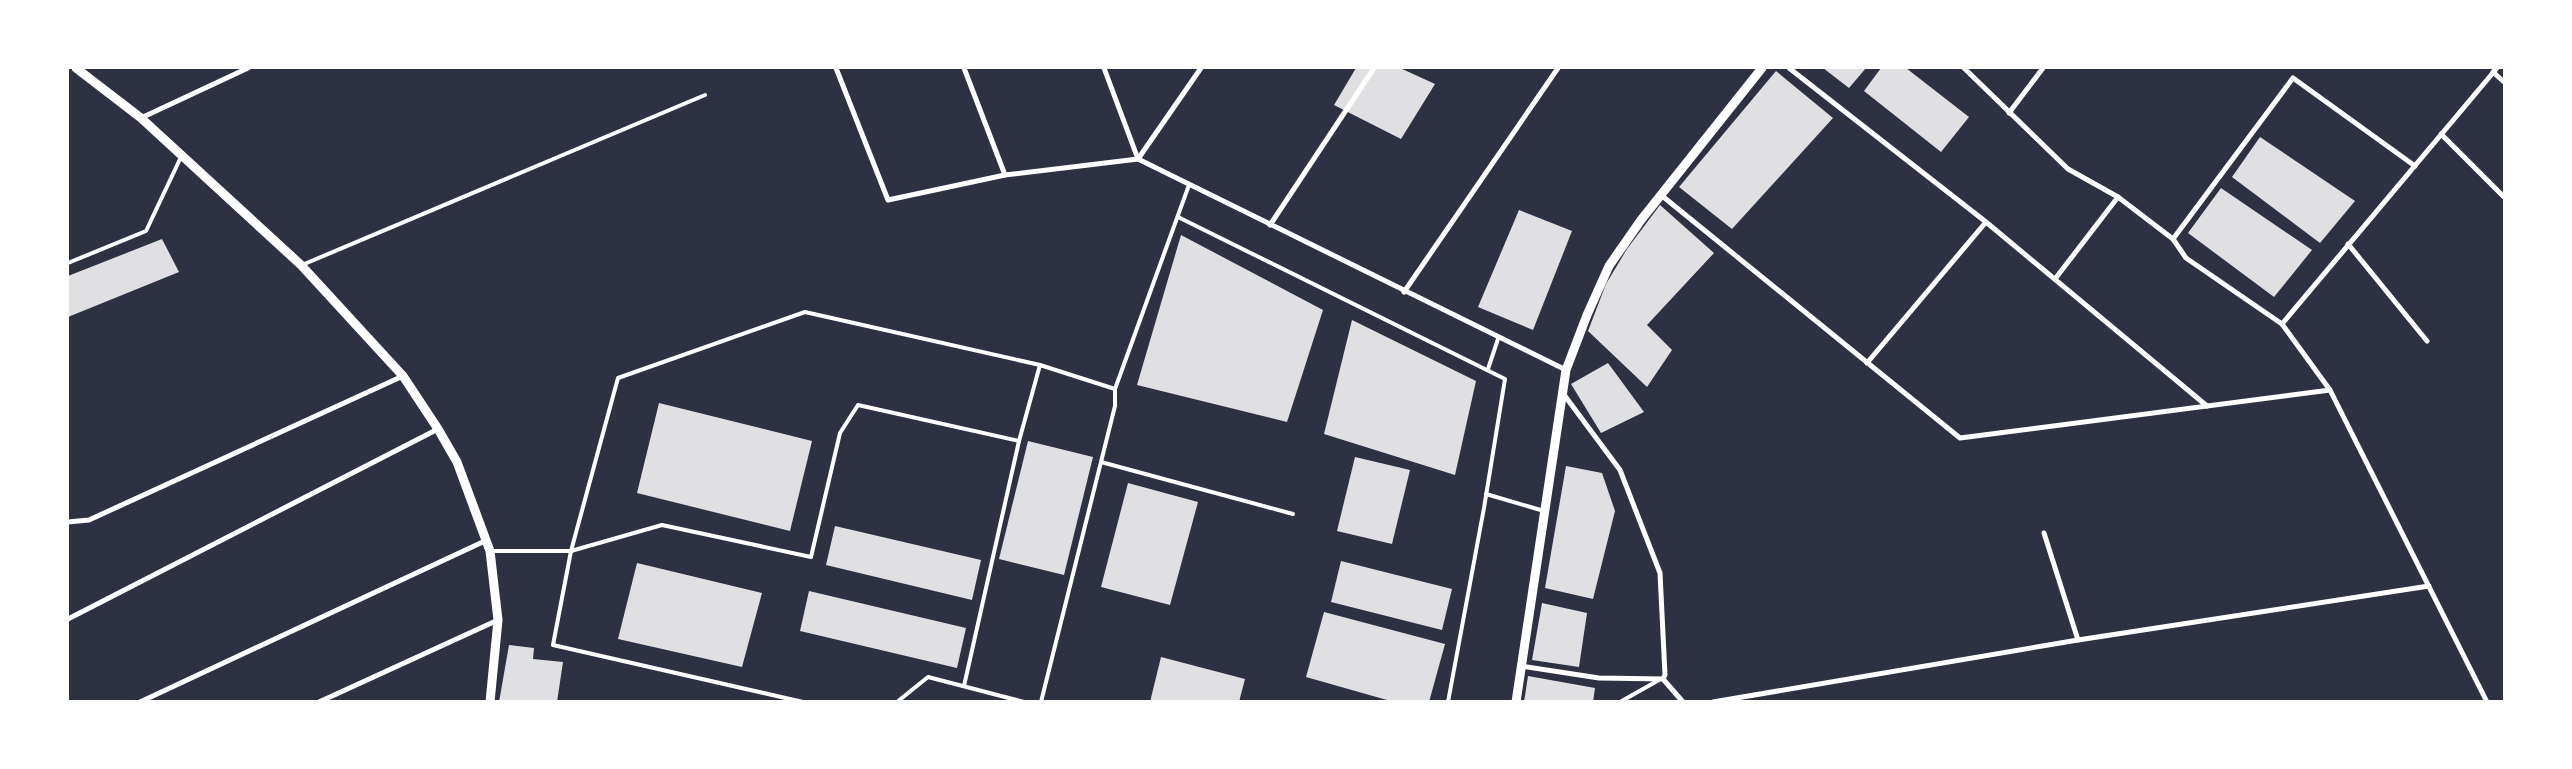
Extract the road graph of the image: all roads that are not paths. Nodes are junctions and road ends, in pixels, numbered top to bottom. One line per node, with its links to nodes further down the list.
1 (76, 68): 17 (street)
2 (248, 68): 17 (street)
3 (836, 68): 22 (street)
4 (964, 68): 22 (street)
5 (1104, 68): 20 (street)
6 (1201, 68): 20 (street)
7 (1374, 68): 29 (street)
8 (1558, 68): 35 (street)
9 (1762, 68): 24 (street)
10 (1789, 68): 28 (street)
11 (1964, 68): 16 (street)
12 (2043, 68): 16 (street)
13 (2495, 70): 14 (street); 18 (street)
14 (2504, 82)
15 (705, 95): 33 (lane)
16 (2008, 112): 25 (street)
17 (142, 118): 19 (street)
18 (2442, 134): 21 (street); 26 (street)
19 (182, 154): 32 (lane); 33 (street)
20 (1138, 159): 22 (street); 23 (street)
21 (2415, 166): 30 (street); 31 (street)
22 (1005, 175)
23 (1189, 184): 27 (lane); 29 (street)
24 (1661, 195): 39 (street); 42 (street)
25 (2118, 197): 30 (street); 34 (street)
26 (2504, 197)
27 (1178, 217): 41 (lane); 44 (lane)
28 (1986, 222): 34 (street); 39 (street)
29 (1270, 225): 35 (street)
30 (2173, 239): 36 (street)
31 (2348, 244): 36 (street); 38 (street)
32 (68, 262)
33 (301, 265): 43 (street)
34 (2055, 279): 47 (street)
35 (1404, 292): 37 (street)
36 (2282, 324): 45 (street)
37 (1498, 339): 41 (lane); 42 (street)
38 (2427, 341)
39 (1868, 363): 47 (street)
40 (1040, 365): 44 (lane); 49 (lane); 57 (lane)
41 (1488, 369): 51 (lane)
42 (1566, 370): 46 (street)
43 (403, 376): 48 (street); 54 (street)
44 (1115, 389): 50 (lane)
45 (2330, 390): 47 (street); 59 (street)
46 (1562, 392): 52 (street); 64 (street)
47 (2207, 406)
48 (438, 429): 56 (street); 60 (street)
49 (1019, 441): 57 (lane); 65 (lane)
50 (1101, 462): 53 (lane); 74 (lane)
51 (1486, 494): 52 (lane); 75 (lane)
52 (1544, 511): 63 (street)
53 (1293, 514)
54 (68, 522)
55 (2044, 533): 62 (street)
56 (487, 540): 58 (street); 67 (street)
57 (571, 550): 58 (lane); 66 (lane)
58 (490, 551): 61 (street)
59 (2429, 586): 62 (street); 80 (street)
60 (68, 619)
61 (498, 620): 68 (street); 69 (street)
62 (2078, 640): 79 (street)
63 (1521, 666): 64 (street); 76 (street)
64 (1663, 679): 77 (lane); 78 (street)
65 (964, 686): 72 (lane); 73 (lane)
66 (774, 695): 70 (lane); 71 (lane)
67 (140, 702)
68 (319, 702)
69 (490, 702)
70 (773, 702)
71 (803, 702)
72 (897, 702)
73 (1024, 702)
74 (1041, 702)
75 (1448, 702)
76 (1516, 702)
77 (1620, 702)
78 (1683, 702)
79 (1713, 702)
80 (2487, 702)

